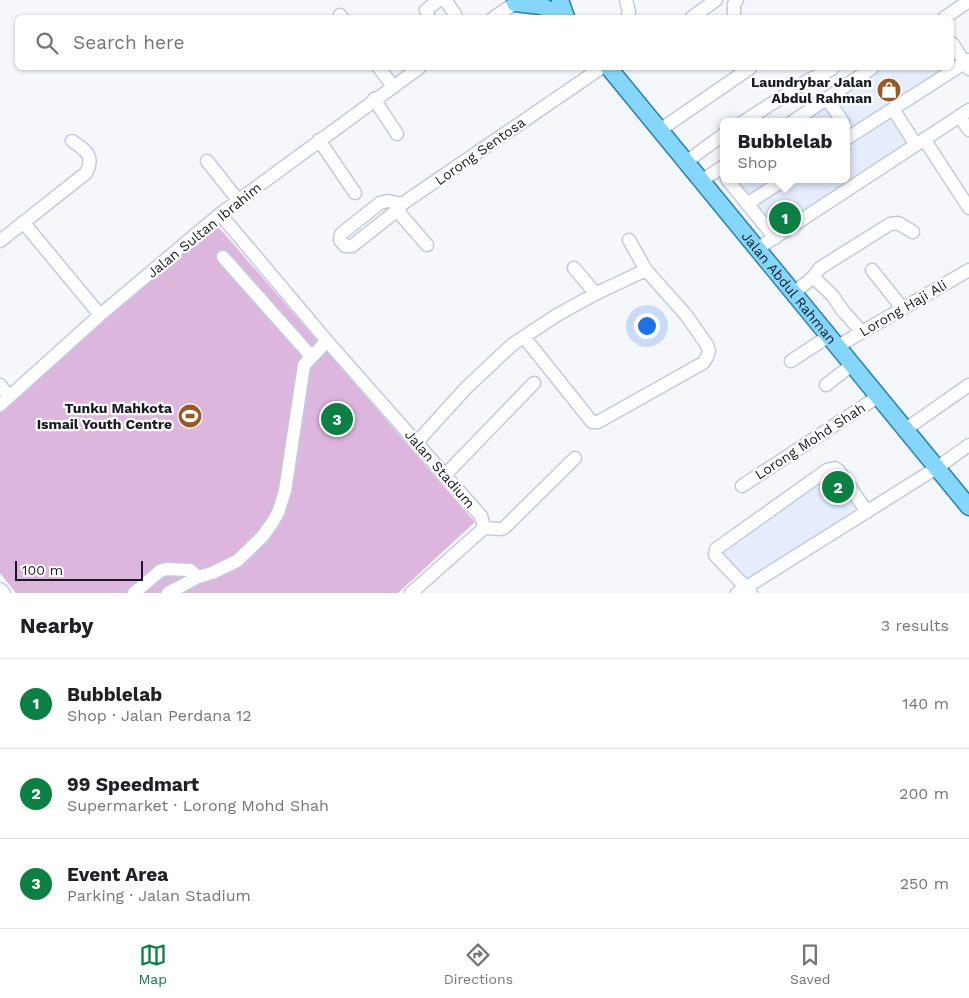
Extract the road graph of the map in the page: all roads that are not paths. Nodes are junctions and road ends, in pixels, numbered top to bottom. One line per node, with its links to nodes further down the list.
1 (439, 0): 11 (street)
2 (445, 0): 10 (street)
3 (551, 0): 14 (main road)
4 (560, 0): 15 (main road)
5 (626, 0): 16 (street)
6 (716, 0): 17 (street)
7 (737, 0): 18 (street)
8 (517, 1): 12 (street); 13 (main road)
9 (969, 1): 19 (street)
10 (455, 14)
11 (428, 15)
12 (497, 15)
13 (561, 15)
14 (564, 15)
15 (565, 15)
16 (628, 15)
17 (695, 15)
18 (734, 15)
19 (948, 15)
20 (954, 46): 21 (street)
21 (967, 64): 32 (street)
22 (381, 70): 29 (street)
23 (416, 70): 29 (street, Jalan Sultan Ibrahim)
24 (607, 70): 61 (street, Lorong Sentosa)
25 (612, 70): 37 (main road, Jalan Abdul Rahman)
26 (747, 70): 37 (street)
27 (830, 70): 34 (street)
28 (869, 70): 31 (street)
29 (393, 86): 30 (street, Jalan Sultan Ibrahim)
30 (374, 99): 40 (street); 42 (street, Jalan Sultan Ibrahim)
31 (827, 99): 35 (street); 36 (street)
32 (893, 109): 39 (street); 44 (street)
33 (964, 113): 38 (street); 44 (street)
34 (749, 118)
35 (798, 118)
36 (840, 118)
37 (660, 130): 46 (main road, Jalan Abdul Rahman)
38 (969, 130)
39 (850, 133)
40 (397, 134)
41 (720, 137): 46 (street)
42 (319, 140): 51 (street); 52 (street, Jalan Sultan Ibrahim)
43 (72, 141): 56 (street)
44 (920, 142): 54 (street); 58 (street)
45 (207, 162): 52 (street)
46 (686, 162): 48 (main road, Jalan Abdul Rahman)
47 (720, 173): 48 (street)
48 (701, 181): 62 (main road, Jalan Abdul Rahman)
49 (731, 183): 53 (street)
50 (778, 183): 53 (street)
51 (355, 193)
52 (238, 200): 55 (street, Jalan Sultan Ibrahim)
53 (747, 204): 58 (street)
54 (969, 208)
55 (220, 214): 72 (street, Jalan Sultan Ibrahim); 75 (street, Jalan Stadium)
56 (24, 222): 60 (street); 72 (street)
57 (913, 232): 68 (street)
58 (775, 238): 62 (street)
59 (629, 240): 65 (street)
60 (0, 241)
61 (427, 245)
62 (757, 249): 69 (main road, Jalan Abdul Rahman)
63 (223, 257): 77 (street)
64 (574, 268): 70 (street)
65 (646, 270): 70 (street); 74 (street)
66 (872, 270): 71 (street)
67 (969, 270): 71 (street, Lorong Haji Ali)
68 (813, 277): 69 (street); 73 (street)
69 (794, 293): 76 (main road, Jalan Abdul Rahman)
70 (596, 294): 74 (street)
71 (903, 309): 73 (street, Lorong Haji Ali)
72 (100, 315): 85 (street, Jalan Sultan Ibrahim)
73 (862, 332): 76 (street, Lorong Haji Ali)
74 (524, 337): 87 (street)
75 (326, 341): 77 (street); 87 (street, Jalan Stadium)
76 (834, 341): 78 (street, Lorong Haji Ali); 79 (main road, Jalan Abdul Rahman)
77 (311, 356): 96 (street)
78 (792, 361)
79 (853, 364): 81 (street); 84 (main road, Jalan Abdul Rahman)
80 (534, 383): 91 (street)
81 (826, 385)
82 (969, 385): 86 (street)
83 (0, 386): 85 (street)
84 (879, 396): 86 (main road, Jalan Abdul Rahman); 92 (street, Lorong Mohd Shah)
85 (5, 401)
86 (906, 429): 90 (main road, Jalan Abdul Rahman)
87 (417, 442): 91 (street, Jalan Stadium)
88 (969, 445): 90 (street)
89 (575, 458): 95 (street)
90 (938, 467): 93 (main road, Jalan Abdul Rahman); 94 (street)
91 (445, 475): 95 (street, Jalan Stadium)
92 (742, 486)
93 (969, 507)
94 (867, 512): 98 (street); 98 (street)
95 (483, 528): 102 (street)
96 (198, 577): 100 (street); 101 (street)
97 (0, 589): 99 (street)
98 (745, 591)
99 (4, 593)
100 (134, 593)
101 (168, 593)
102 (411, 593)

